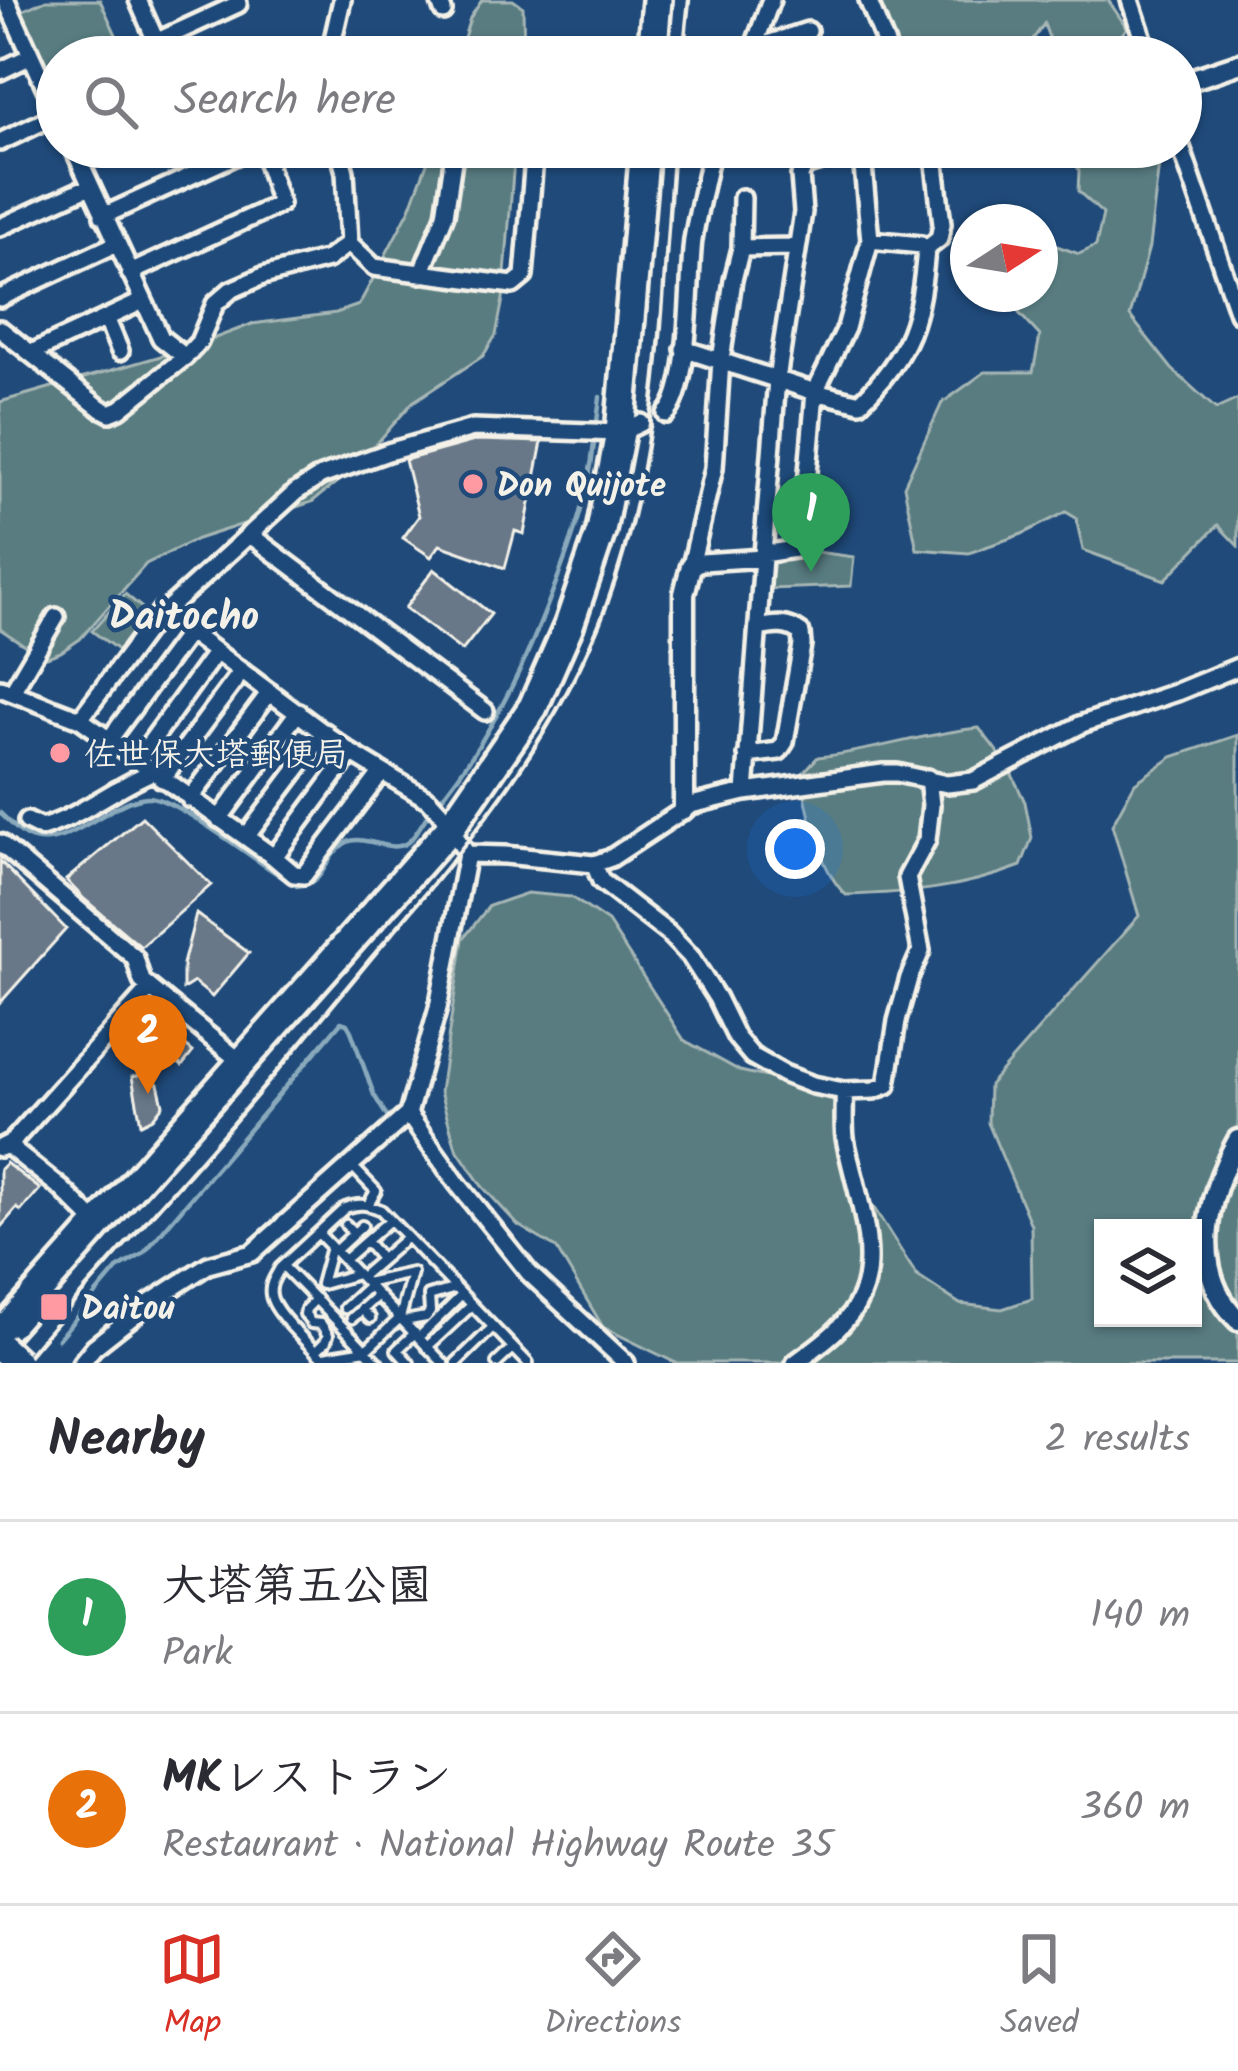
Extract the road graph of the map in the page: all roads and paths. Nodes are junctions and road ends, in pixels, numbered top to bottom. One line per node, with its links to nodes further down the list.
1 (138, 0): 10 (street)
2 (237, 0): 11 (street)
3 (342, 0): 12 (street)
4 (657, 0): 13 (highway)
5 (772, 0): 14 (street)
6 (868, 0): 16 (street)
7 (1130, 0): 17 (street)
8 (4, 1): 18 (street)
9 (808, 31): 15 (street)
10 (154, 36)
11 (183, 36)
12 (334, 36)
13 (654, 36)
14 (758, 36)
15 (795, 36)
16 (883, 36)
17 (1143, 36)
18 (31, 56): 19 (street); 21 (street)
19 (36, 64)
20 (1238, 64): 22 (street)
21 (0, 71)
22 (1202, 76)
23 (36, 124): 24 (street)
24 (0, 142)
25 (84, 168): 37 (street)
26 (211, 168): 39 (street)
27 (266, 168): 47 (street)
28 (344, 168): 42 (street)
29 (452, 168): 48 (street)
30 (533, 168): 48 (street)
31 (644, 168): 62 (highway)
32 (708, 168): 54 (street)
33 (804, 168): 44 (street)
34 (863, 168): 41 (street)
35 (935, 168): 46 (street)
36 (1188, 168): 51 (street)
37 (90, 186): 39 (street); 40 (street)
38 (742, 198): 45 (street)
39 (104, 216): 43 (street)
40 (0, 227)
41 (870, 240): 46 (street); 60 (street)
42 (349, 243): 48 (street); 57 (street)
43 (116, 244): 47 (street); 49 (street)
44 (796, 247): 45 (street); 59 (street)
45 (741, 248): 58 (street)
46 (926, 249): 60 (street)
47 (130, 273): 50 (street)
48 (421, 274)
49 (0, 298)
50 (143, 301): 52 (street); 57 (street)
51 (1238, 313)
52 (106, 318): 55 (street); 56 (street)
53 (0, 329): 56 (street)
54 (685, 350): 58 (street); 61 (street)
55 (121, 351)
56 (31, 353): 57 (street)
57 (185, 357)
58 (721, 360): 59 (street); 65 (street)
59 (777, 379): 60 (street); 64 (street)
60 (815, 392): 64 (street)
61 (666, 414)
62 (630, 428): 63 (street); 89 (highway)
63 (249, 534): 66 (street); 75 (street)
64 (763, 556): 65 (street); 68 (street)
65 (691, 566): 88 (street)
66 (164, 613): 69 (street); 77 (street)
67 (56, 617): 73 (street)
68 (759, 628): 81 (street); 81 (street)
69 (189, 632): 70 (street); 79 (street)
70 (216, 652): 72 (street); 82 (street)
71 (1238, 667): 85 (street)
72 (242, 671): 74 (street); 84 (street)
73 (6, 690): 77 (street)
74 (270, 692): 76 (street); 87 (street)
75 (485, 711)
76 (298, 712): 78 (street); 90 (street)
77 (80, 719): 79 (street)
78 (325, 732): 80 (street); 92 (street)
79 (110, 740): 82 (street)
80 (351, 753): 83 (street); 95 (street)
81 (747, 755): 86 (street)
82 (137, 761): 84 (street)
83 (381, 773): 89 (street); 95 (street)
84 (157, 775): 87 (street); 91 (street)
85 (928, 778): 86 (street); 99 (street)
86 (745, 792): 88 (street)
87 (190, 799): 90 (street)
88 (684, 809): 96 (street)
89 (440, 813): 94 (street); 98 (highway)
90 (219, 818): 92 (street)
91 (27, 821)
92 (247, 837): 95 (street)
93 (0, 843): 97 (street)
94 (467, 854): 96 (street); 100 (street)
95 (274, 857)
96 (594, 863): 99 (street)
97 (150, 988): 98 (street); 102 (street)
98 (242, 1063): 106 (highway)
99 (844, 1090): 145 (street)
100 (407, 1114): 103 (street); 144 (street)
101 (1238, 1140): 125 (street)
102 (3, 1146): 106 (street)
103 (352, 1166): 104 (lane); 138 (street)
104 (368, 1204): 105 (lane); 108 (lane)
105 (390, 1220): 109 (lane); 110 (lane)
106 (98, 1225): 117 (highway)
107 (346, 1225): 111 (lane)
108 (317, 1234): 111 (lane); 114 (lane)
109 (407, 1238): 112 (lane); 116 (lane)
110 (366, 1241): 112 (lane); 113 (lane)
111 (333, 1249): 113 (lane); 115 (lane)
112 (381, 1259): 115 (lane)
113 (344, 1260): 115 (lane)
114 (283, 1266): 119 (lane); 135 (lane)
115 (363, 1280): 118 (lane); 122 (lane); 124 (lane)
116 (459, 1291): 120 (lane); 124 (lane); 130 (lane)
117 (36, 1294): 121 (highway); 129 (highway)
118 (378, 1295): 122 (lane); 124 (lane)
119 (316, 1299): 134 (lane); 135 (lane)
120 (472, 1305): 126 (lane); 127 (lane)
121 (0, 1306)
122 (361, 1310): 123 (lane)
123 (370, 1318)
124 (401, 1319): 130 (lane); 134 (lane)
125 (1238, 1320)
126 (453, 1323): 128 (lane); 131 (lane)
127 (494, 1327): 133 (lane); 142 (lane)
128 (461, 1332)
129 (0, 1335)
130 (417, 1335): 131 (lane); 140 (lane)
131 (428, 1346): 141 (lane)
132 (0, 1347): 137 (highway, bridge)
133 (513, 1348): 136 (lane); 143 (lane)
134 (366, 1350): 135 (lane); 139 (lane)
135 (322, 1357)
136 (522, 1361)
137 (17, 1363)
138 (81, 1363)
139 (378, 1363)
140 (409, 1363)
141 (443, 1363)
142 (456, 1363)
143 (497, 1363)
144 (626, 1363)
145 (795, 1363)

